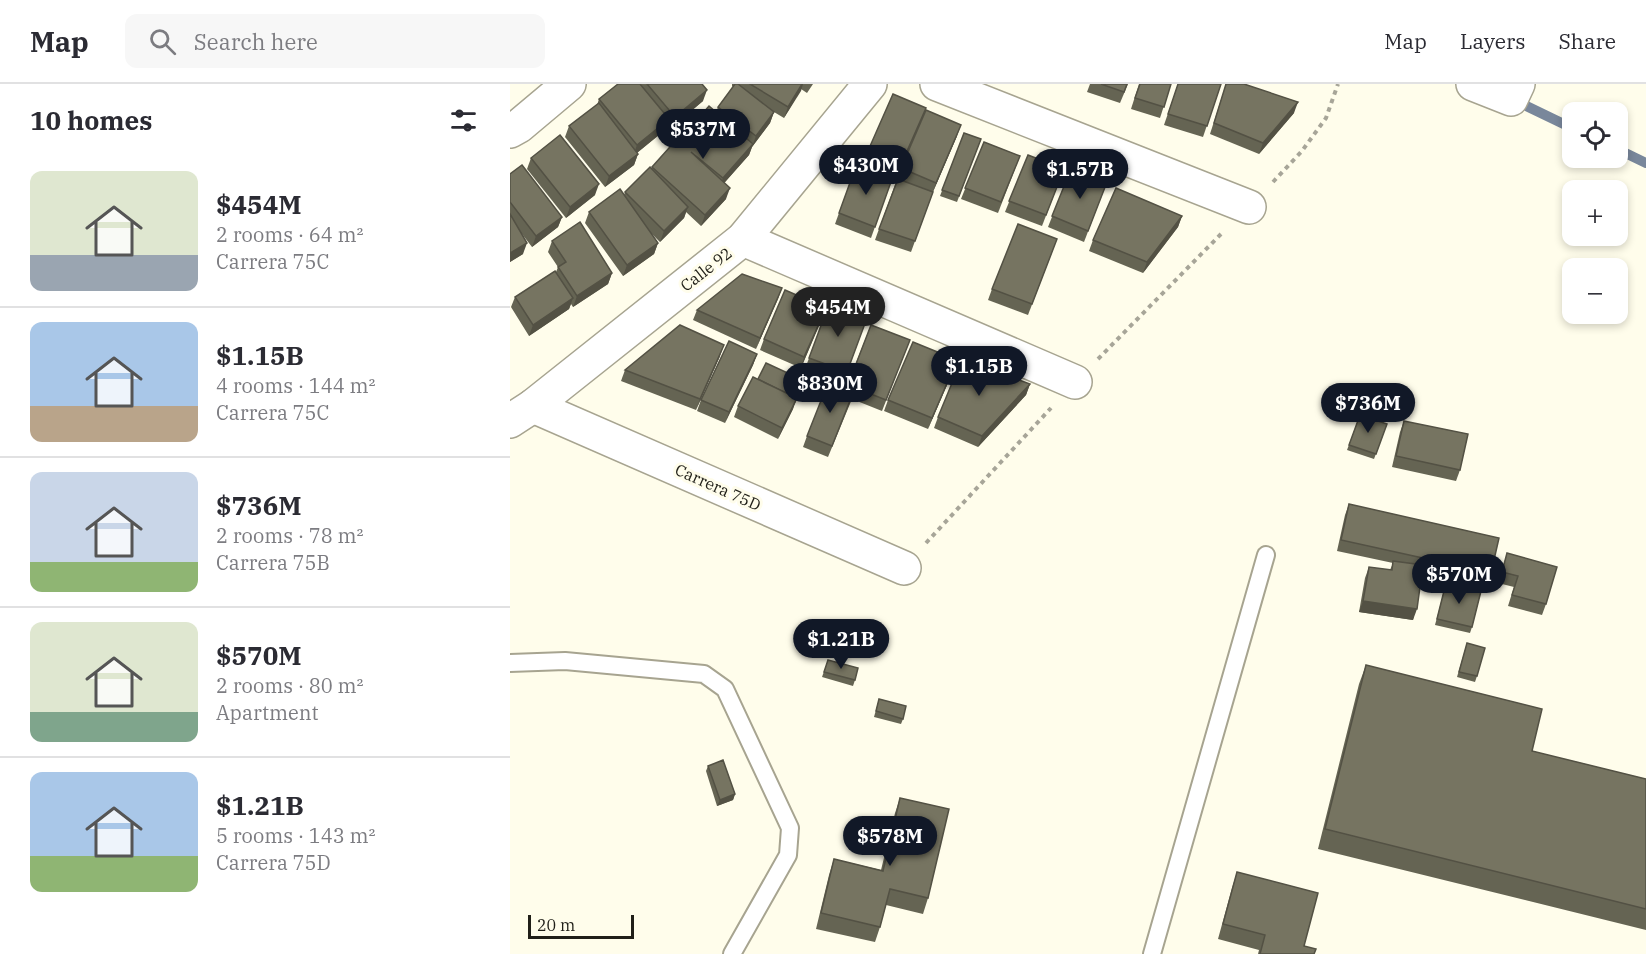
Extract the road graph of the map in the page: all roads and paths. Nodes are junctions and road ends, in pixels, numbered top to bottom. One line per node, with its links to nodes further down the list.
1 (569, 84): 7 (street)
2 (870, 84): 9 (street, Calle 92)
3 (937, 84): 8 (street)
4 (1338, 84): 8 (path)
5 (1473, 84): 6 (street)
6 (1514, 91)
7 (510, 131)
8 (1248, 207): 10 (path)
9 (743, 239): 10 (street); 11 (street, Calle 92)
10 (1075, 382): 13 (path)
11 (521, 414): 13 (street, Carrera 75D)
12 (1266, 555): 16 (lane)
13 (904, 568)
14 (510, 663): 15 (lane)
15 (732, 954)
16 (1152, 954)

